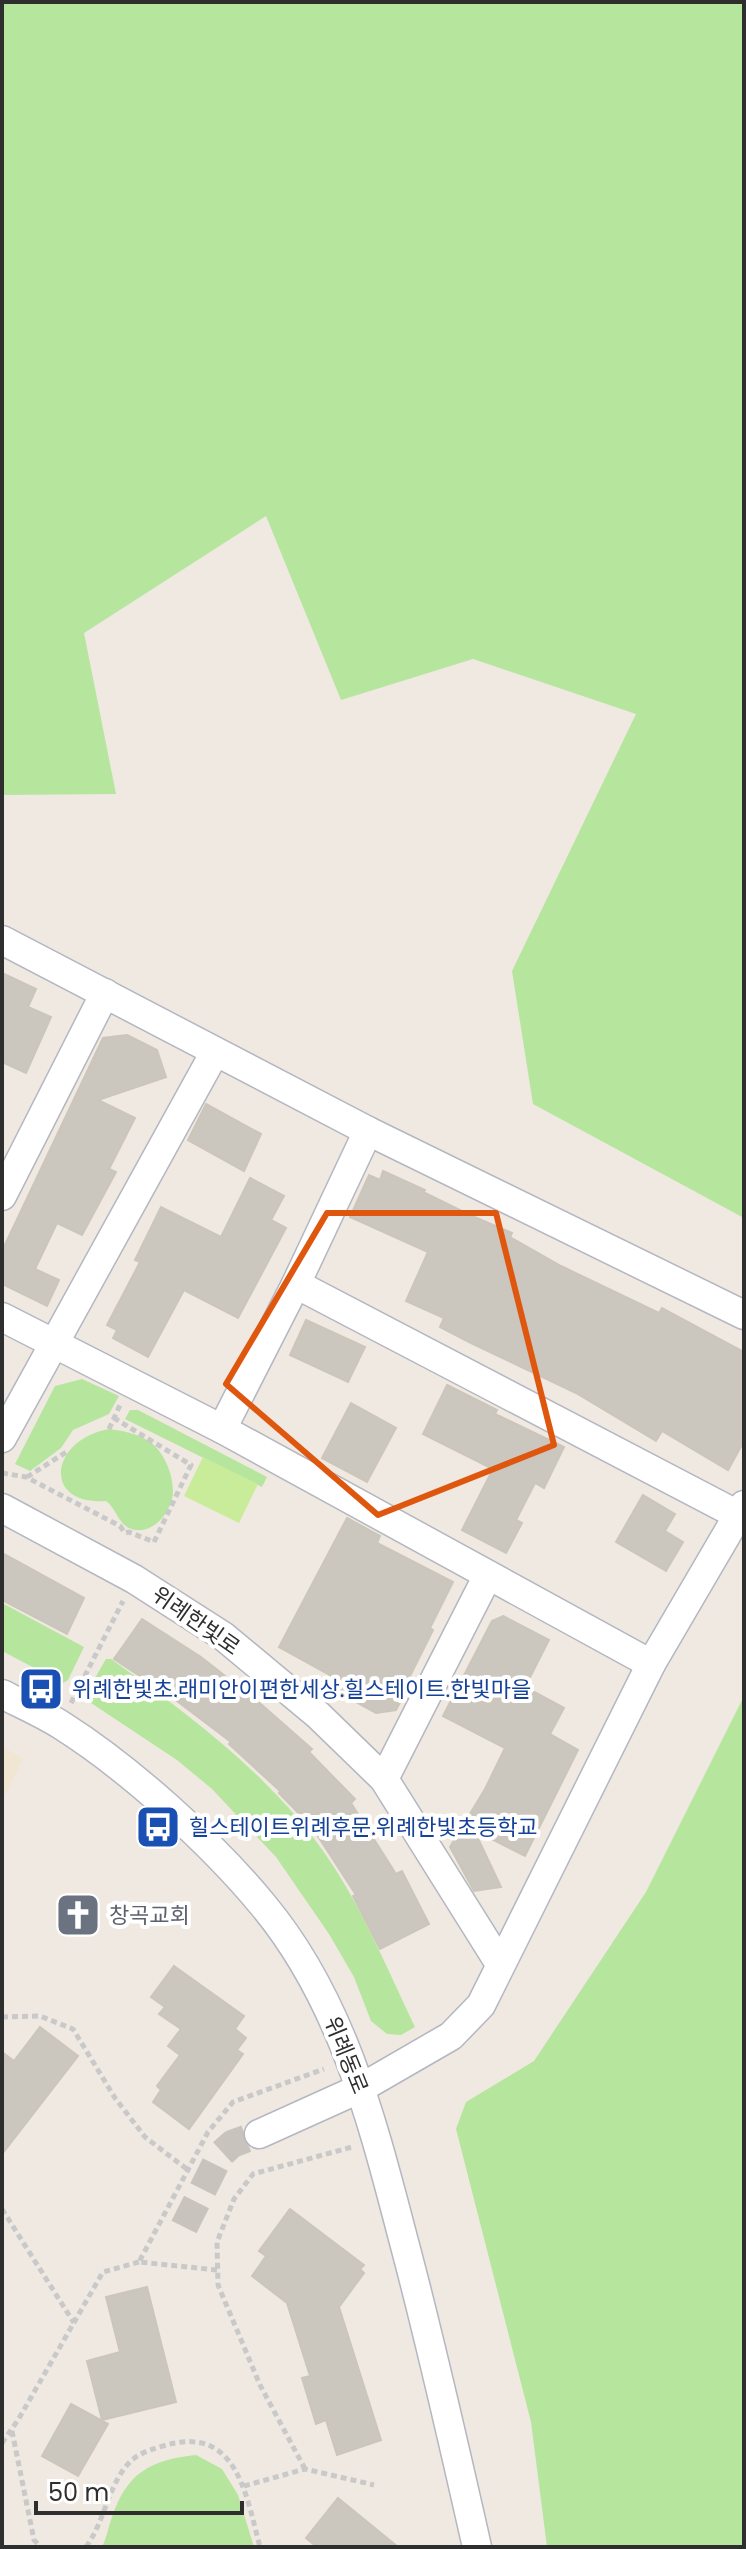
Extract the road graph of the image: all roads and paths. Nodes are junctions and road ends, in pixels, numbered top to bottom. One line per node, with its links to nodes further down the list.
1 (2, 940): 2 (street)
2 (105, 993): 3 (street); 5 (street)
3 (215, 1052): 4 (street); 9 (street)
4 (368, 1131): 6 (street); 7 (street)
5 (2, 1196)
6 (296, 1284): 11 (street); 17 (street)
7 (744, 1315)
8 (2, 1317): 9 (street)
9 (55, 1344): 11 (street); 12 (street)
10 (109, 1429): 15 (path)
11 (222, 1429): 18 (street)
12 (2, 1438)
13 (68, 1451): 15 (path)
14 (2, 1473): 15 (path)
15 (26, 1477)
16 (2, 1508): 19 (street, 위례한빛로)
17 (741, 1510): 20 (street)
18 (488, 1575): 20 (street); 23 (street)
19 (134, 1579): 22 (path); 23 (street, 위례한빛로)
20 (651, 1664): 24 (street)
21 (2, 1694): 22 (street, 위례동로)
22 (60, 1724): 26 (street, 위례동로)
23 (384, 1779): 24 (street, 위례한빛로)
24 (500, 1964): 27 (street)
25 (2, 2017): 30 (path)
26 (350, 2059): 27 (street, 위례동로); 30 (path)
27 (361, 2088): 28 (street); 29 (street, 위례동로)
28 (259, 2134)
29 (378, 2141): 33 (path); 43 (street, 위례동로)
30 (188, 2170): 32 (path)
31 (2, 2209): 34 (path)
32 (139, 2262): 33 (path); 34 (path)
33 (217, 2270): 37 (path)
34 (74, 2323): 35 (path)
35 (12, 2430): 36 (path); 40 (path)
36 (2, 2443)
37 (305, 2469): 38 (path); 39 (path)
38 (374, 2485)
39 (244, 2486): 41 (path); 42 (path)
40 (41, 2547)
41 (86, 2547)
42 (260, 2547)
43 (477, 2547)

